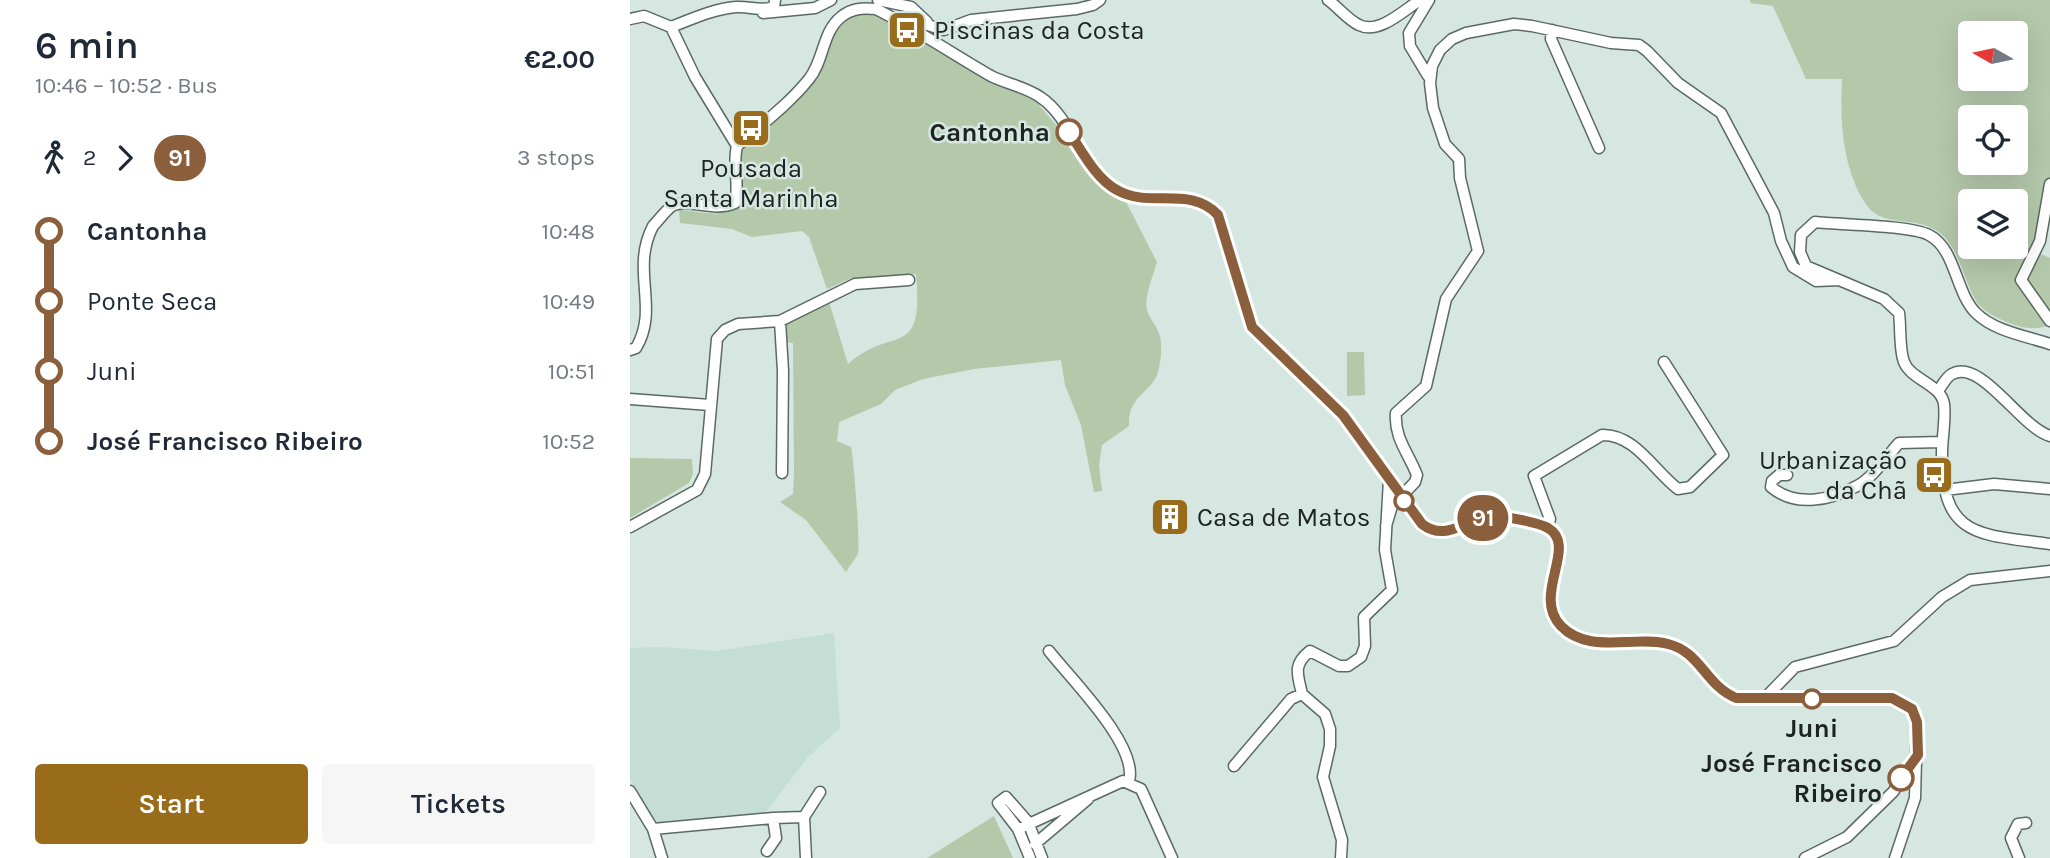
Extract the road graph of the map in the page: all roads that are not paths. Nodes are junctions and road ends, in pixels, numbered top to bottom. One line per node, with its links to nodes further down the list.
1 (775, 0): 8 (street)
2 (831, 0): 8 (street)
3 (878, 0): 11 (street)
4 (1100, 0): 11 (street)
5 (1328, 0): 6 (street)
6 (1420, 0)
7 (1429, 0): 14 (street)
8 (749, 8): 12 (street)
9 (630, 19): 12 (street)
10 (902, 22): 11 (street); 15 (street); 32 (street)
11 (929, 23)
12 (671, 27): 15 (street)
13 (1552, 30): 14 (street); 16 (street); 19 (street)
14 (1430, 83): 35 (street)
15 (737, 146): 23 (street)
16 (1599, 148)
17 (2050, 184): 21 (street)
18 (909, 280): 20 (street)
19 (1839, 280): 22 (street); 25 (street)
20 (780, 321): 27 (street); 30 (street)
21 (2050, 321)
22 (2050, 345)
23 (630, 350)
24 (1664, 362): 38 (street)
25 (1938, 391): 28 (street); 29 (street)
26 (630, 399): 27 (street)
27 (710, 405): 37 (street)
28 (2050, 436)
29 (1942, 442): 31 (street); 34 (street)
30 (782, 473)
31 (1787, 475)
32 (1389, 480): 35 (street); 36 (street)
33 (2050, 489): 34 (street)
34 (1945, 490): 39 (street)
35 (1399, 495): 36 (street); 38 (street)
36 (1386, 526): 42 (street)
37 (630, 527)
38 (1548, 528): 43 (street)
39 (2050, 544)
40 (2050, 571): 43 (street)
41 (1049, 651): 46 (street)
42 (1302, 694): 45 (street); 64 (street)
43 (1764, 699): 44 (street)
44 (1918, 755): 65 (street); 66 (street)
45 (1234, 766)
46 (1129, 781): 49 (street); 63 (street)
47 (630, 792): 50 (street)
48 (820, 792): 51 (street)
49 (1096, 792): 53 (street); 57 (street)
50 (635, 808): 55 (street)
51 (803, 817): 52 (street); 61 (street)
52 (773, 818): 55 (street); 58 (street)
53 (1028, 822): 56 (street); 56 (street); 57 (street)
54 (2026, 823): 67 (street)
55 (653, 829): 60 (street)
56 (1017, 829): 59 (street)
57 (1038, 842): 59 (street); 62 (street)
58 (767, 852)
59 (1028, 853)
60 (662, 858)
61 (806, 858)
62 (1042, 858)
63 (1172, 858)
64 (1341, 858)
65 (1805, 858)
66 (1895, 858)
67 (2019, 858)

